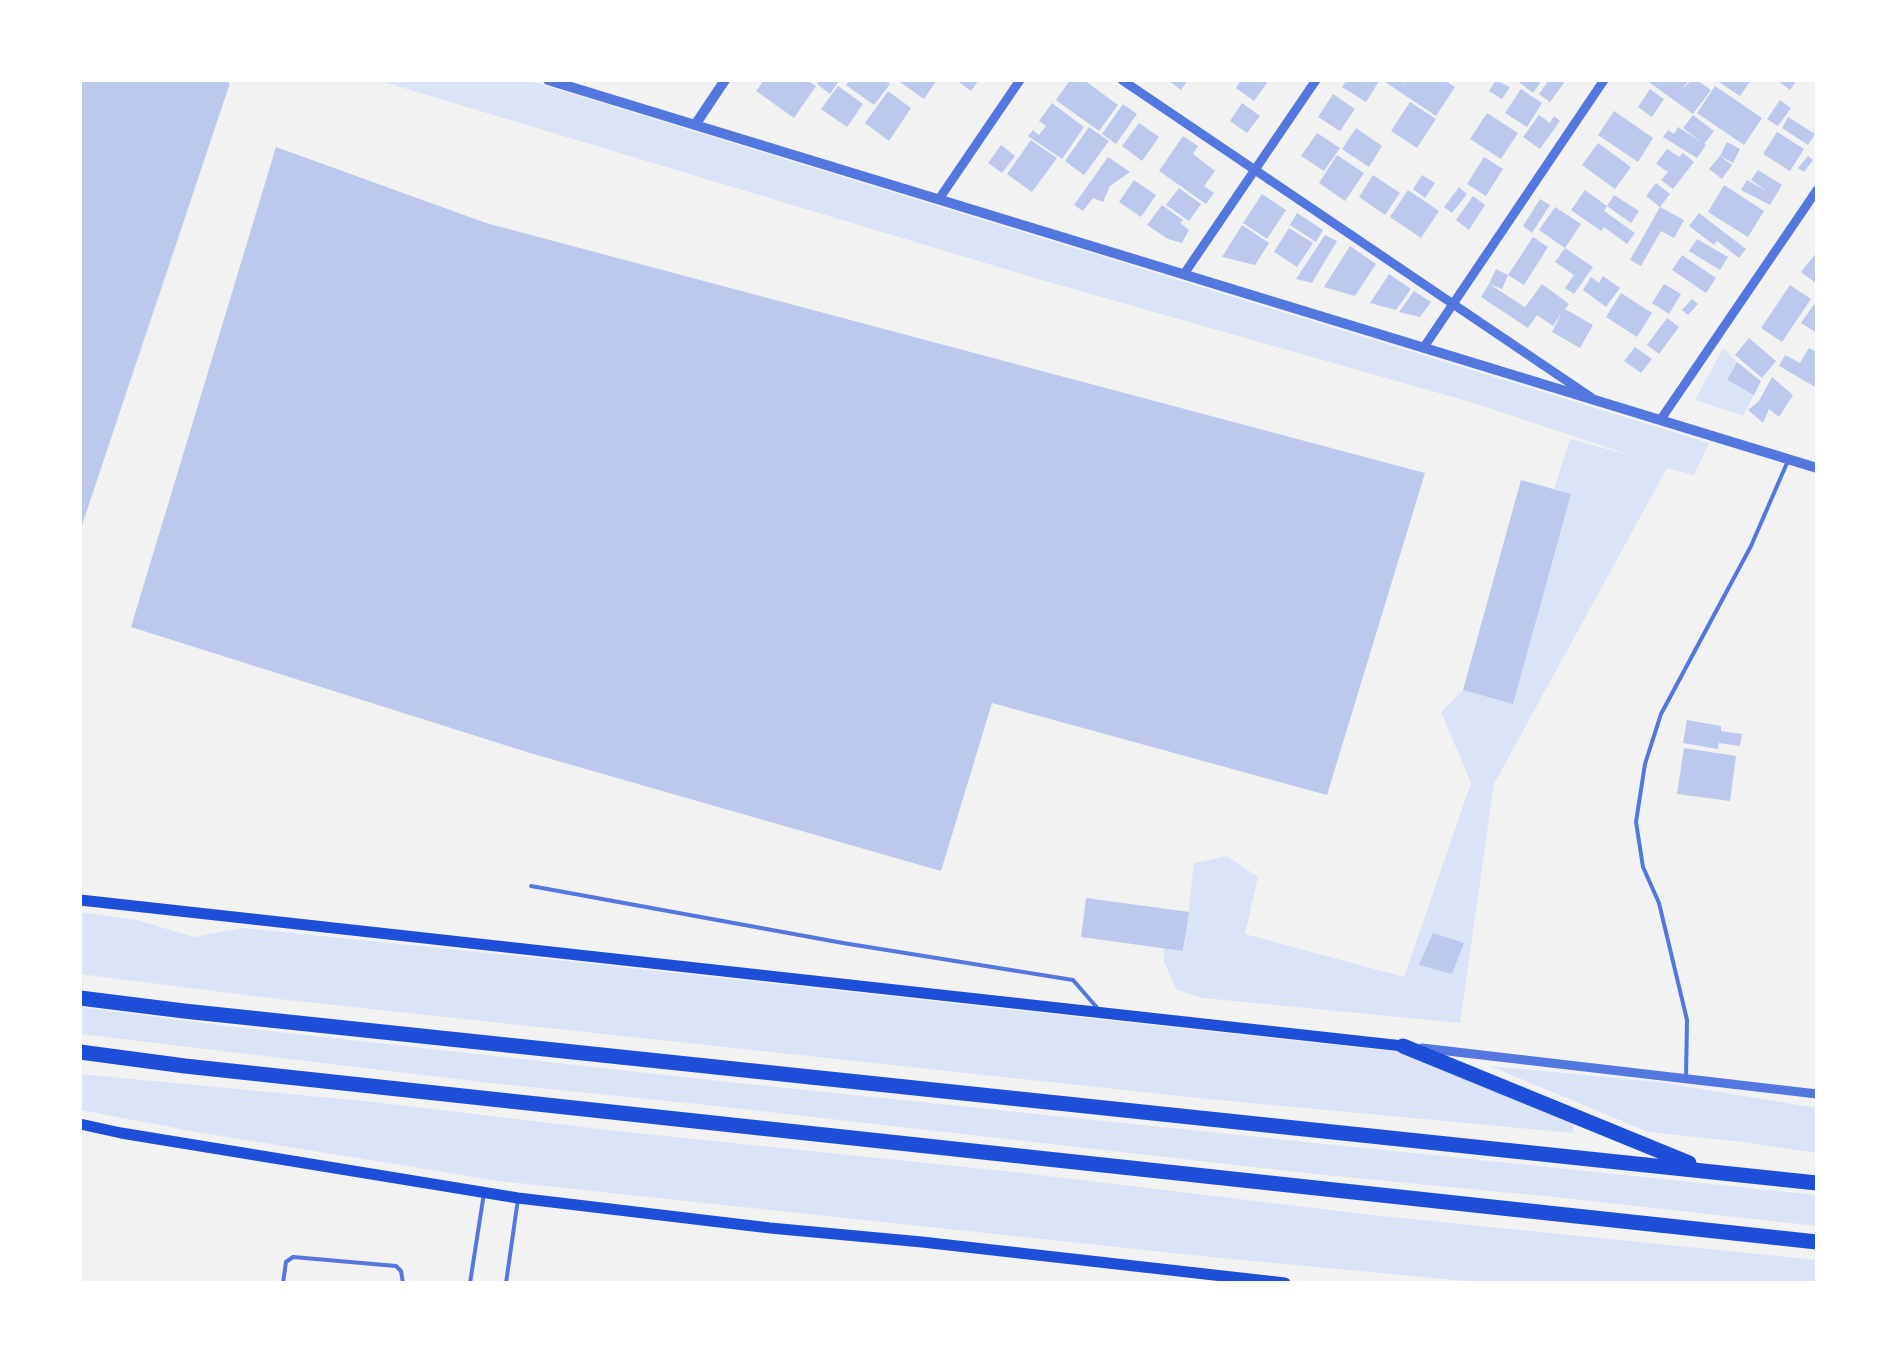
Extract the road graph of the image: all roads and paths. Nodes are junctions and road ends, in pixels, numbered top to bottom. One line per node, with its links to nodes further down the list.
1 (548, 80): 7 (street)
2 (725, 80): 7 (street)
3 (1020, 80): 10 (street)
4 (1122, 80): 8 (street)
5 (1316, 80): 8 (street)
6 (1604, 80): 12 (street)
7 (695, 125): 10 (street)
8 (1255, 170): 11 (street); 12 (street)
9 (1817, 190): 15 (street)
10 (939, 199): 11 (street)
11 (1184, 274): 13 (street)
12 (1453, 304): 13 (street); 14 (street)
13 (1424, 347): 14 (street)
14 (1594, 399): 15 (street)
15 (1661, 420): 16 (street)
16 (1789, 459): 17 (street); 24 (lane)
17 (1817, 468)
18 (531, 886): 21 (lane)
19 (80, 900): 21 (main road)
20 (80, 998): 27 (highway)
21 (1102, 1013): 22 (main road)
22 (1403, 1046): 24 (street); 27 (highway)
23 (80, 1052): 31 (highway)
24 (1686, 1078): 25 (street)
25 (1817, 1094)
26 (80, 1124): 29 (main road)
27 (1707, 1170): 28 (highway)
28 (1817, 1183)
29 (484, 1193): 30 (main road); 34 (lane)
30 (518, 1198): 35 (lane); 36 (main road)
31 (1817, 1242)
32 (282, 1283): 33 (lane)
33 (403, 1283)
34 (470, 1283)
35 (506, 1283)
36 (1285, 1283)

